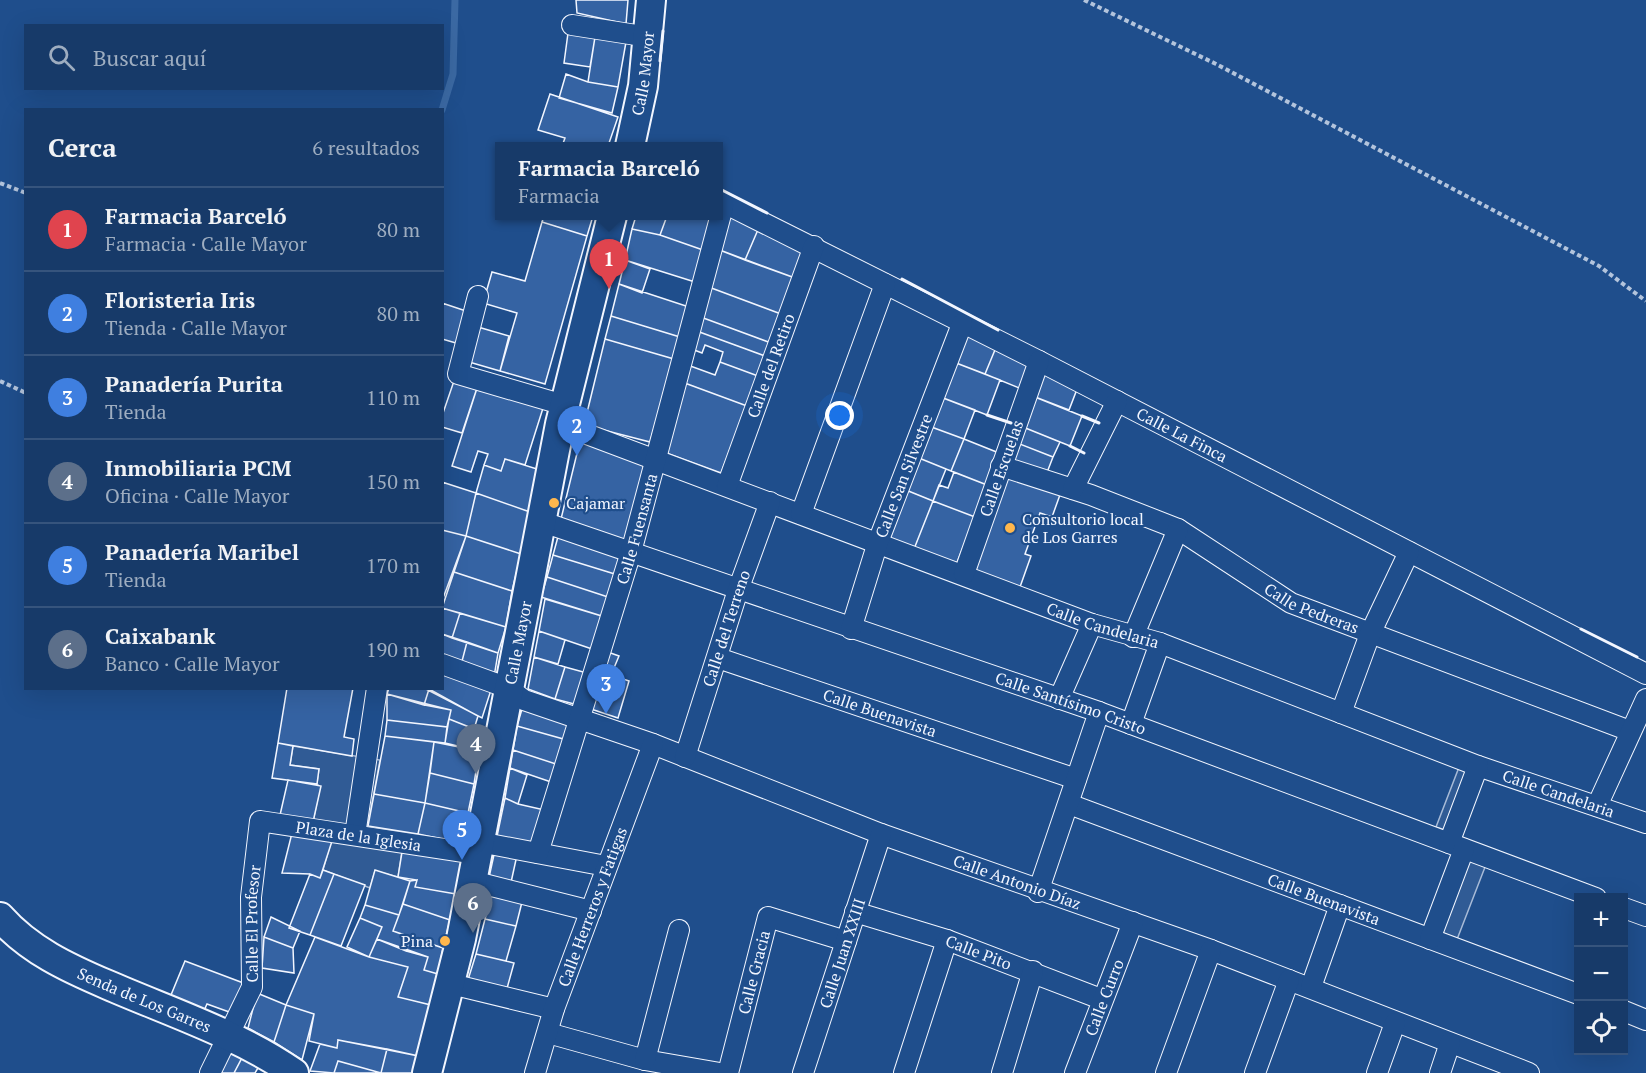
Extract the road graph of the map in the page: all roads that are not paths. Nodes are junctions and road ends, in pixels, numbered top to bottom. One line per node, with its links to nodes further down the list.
1 (651, 0): 3 (main road, Calle Mayor)
2 (572, 25): 3 (street)
3 (649, 37): 4 (main road, Calle Mayor)
4 (631, 142)
5 (723, 202): 8 (street, Calle La Finca)
6 (611, 220): 14 (main road, Calle Mayor)
7 (716, 220): 15 (street, Calle Fuensanta)
8 (814, 246): 9 (street, Calle La Finca); 17 (street, Calle del Retiro)
9 (885, 284): 11 (street, Calle La Finca); 20 (street)
10 (477, 296): 14 (street, Calle Candelaria)
11 (962, 324): 12 (street, Calle La Finca); 23 (street, Calle San Silvestre)
12 (1039, 361): 13 (street, Calle La Finca); 16 (street, Calle Escuelas)
13 (1117, 401): 18 (street); 25 (street, Calle La Finca)
14 (562, 415): 15 (street, Calle Candelaria); 21 (main road, Calle Mayor)
15 (656, 458): 17 (street, Calle Candelaria); 24 (street, Calle Fuensanta)
16 (1001, 466): 18 (street, Calle Pedreras); 26 (street, Calle Escuelas)
17 (727, 486): 19 (street, Calle Candelaria)
18 (1073, 489): 22 (street, Calle Pedreras)
19 (770, 502): 20 (street, Calle Candelaria); 27 (street, Calle del Terreno)
20 (801, 513): 23 (street, Calle Candelaria)
21 (540, 521): 24 (street, Calle Santísimo Cristo); 36 (main road, Calle Mayor)
22 (1178, 529): 30 (street, Calle Pedreras); 31 (street)
23 (878, 542): 26 (street, Calle Candelaria); 29 (street, Calle San Silvestre)
24 (631, 552): 27 (street, Calle Santísimo Cristo); 42 (street, Calle Fuensanta)
25 (1409, 552): 30 (street); 35 (street, Calle La Finca)
26 (964, 574): 28 (street, Calle Candelaria)
27 (738, 590): 29 (street, Calle Santísimo Cristo); 33 (street, Calle del Terreno)
28 (1092, 624): 31 (street, Calle Candelaria); 38 (street)
29 (851, 629): 38 (street, Calle Santísimo Cristo)
30 (1370, 634): 41 (street); 44 (street, Calle Pedreras)
31 (1133, 637): 32 (street, Calle Candelaria)
32 (1160, 643): 41 (street, Calle Candelaria); 43 (street)
33 (718, 658): 46 (street, Calle del Terreno); 48 (street, Calle Buenavista)
34 (444, 665): 36 (street, Calle Antonio Díaz)
35 (1646, 674)
36 (508, 688): 42 (street, Calle Antonio Díaz); 57 (main road, Calle Mayor)
37 (377, 690): 54 (street)
38 (1059, 699): 40 (street, Calle Santísimo Cristo)
39 (1646, 699): 44 (street)
40 (1099, 712): 43 (street, Calle Santísimo Cristo); 48 (street)
41 (1341, 713): 47 (street, Calle Candelaria)
42 (581, 719): 45 (street, Calle Antonio Díaz); 56 (street, Calle Fuensanta)
43 (1131, 724): 55 (street, Calle Santísimo Cristo)
44 (1630, 731): 50 (street)
45 (653, 744): 46 (street, Calle Antonio Díaz); 58 (street, Calle Herreros y Fatigas)
46 (684, 757): 53 (street, Calle Antonio Díaz)
47 (1478, 766): 50 (street, Calle Candelaria); 55 (street)
48 (1076, 779): 49 (street)
49 (1069, 804): 59 (street); 61 (street, Calle Buenavista)
50 (1597, 806): 52 (street, Calle Candelaria)
51 (276, 822): 54 (street, Plaza de la Iglesia); 84 (street, Calle El Profesor)
52 (1646, 823)
53 (881, 834): 59 (street, Calle Antonio Díaz); 64 (street, Calle Juan XXIII)
54 (356, 835): 57 (street, Plaza de la Iglesia)
55 (1457, 846): 60 (street, Calle Santísimo Cristo); 69 (street)
56 (538, 853): 57 (street); 58 (street)
57 (476, 859): 63 (street); 75 (main road, Calle Mayor)
58 (606, 866): 63 (street, Calle Herreros y Fatigas)
59 (1038, 891): 67 (street, Calle Antonio Díaz)
60 (1585, 893)
61 (1340, 905): 69 (street, Calle Buenavista); 76 (street)
62 (1628, 910): 66 (street)
63 (591, 911): 79 (street, Calle Herreros y Fatigas)
64 (855, 912): 70 (street, Calle Pito); 71 (street, Calle Juan XXIII)
65 (0, 916): 84 (main road, Senda de Los Garres)
66 (1646, 916)
67 (1133, 922): 72 (street, Calle Antonio Díaz); 78 (street, Calle Curro)
68 (679, 930): 86 (street)
69 (1430, 939): 77 (street, Calle Buenavista)
70 (947, 940): 73 (street, Calle Pito); 96 (street)
71 (846, 941): 94 (street, Calle Gracia); 95 (street, Calle Juan XXIII)
72 (1210, 950): 74 (street, Calle Antonio Díaz); 99 (street)
73 (1033, 971): 78 (street, Calle Pito); 97 (street)
74 (1289, 980): 76 (street, Calle Antonio Díaz); 88 (street)
75 (451, 984): 79 (street); 91 (main road, Calle Mayor)
76 (1311, 987): 82 (street, Calle Antonio Díaz)
77 (1574, 993)
78 (1101, 999): 98 (street, Calle Curro)
79 (554, 1009): 83 (street, Calle Herreros y Fatigas)
80 (1628, 1013): 81 (street)
81 (1646, 1020)
82 (1395, 1023): 85 (street, Calle Antonio Díaz); 100 (street)
83 (549, 1033): 86 (street); 92 (street, Calle Herreros y Fatigas)
84 (229, 1037): 89 (street); 90 (main road, Senda de Los Garres)
85 (1450, 1043): 101 (street); 102 (street, Calle Antonio Díaz)
86 (645, 1060): 87 (street)
87 (665, 1068): 93 (street)
88 (1259, 1072)
89 (210, 1073)
90 (294, 1073)
91 (427, 1073)
92 (536, 1073)
93 (720, 1073)
94 (728, 1073)
95 (803, 1073)
96 (904, 1073)
97 (1002, 1073)
98 (1075, 1073)
99 (1166, 1073)
100 (1377, 1073)
101 (1440, 1073)
102 (1529, 1073)

